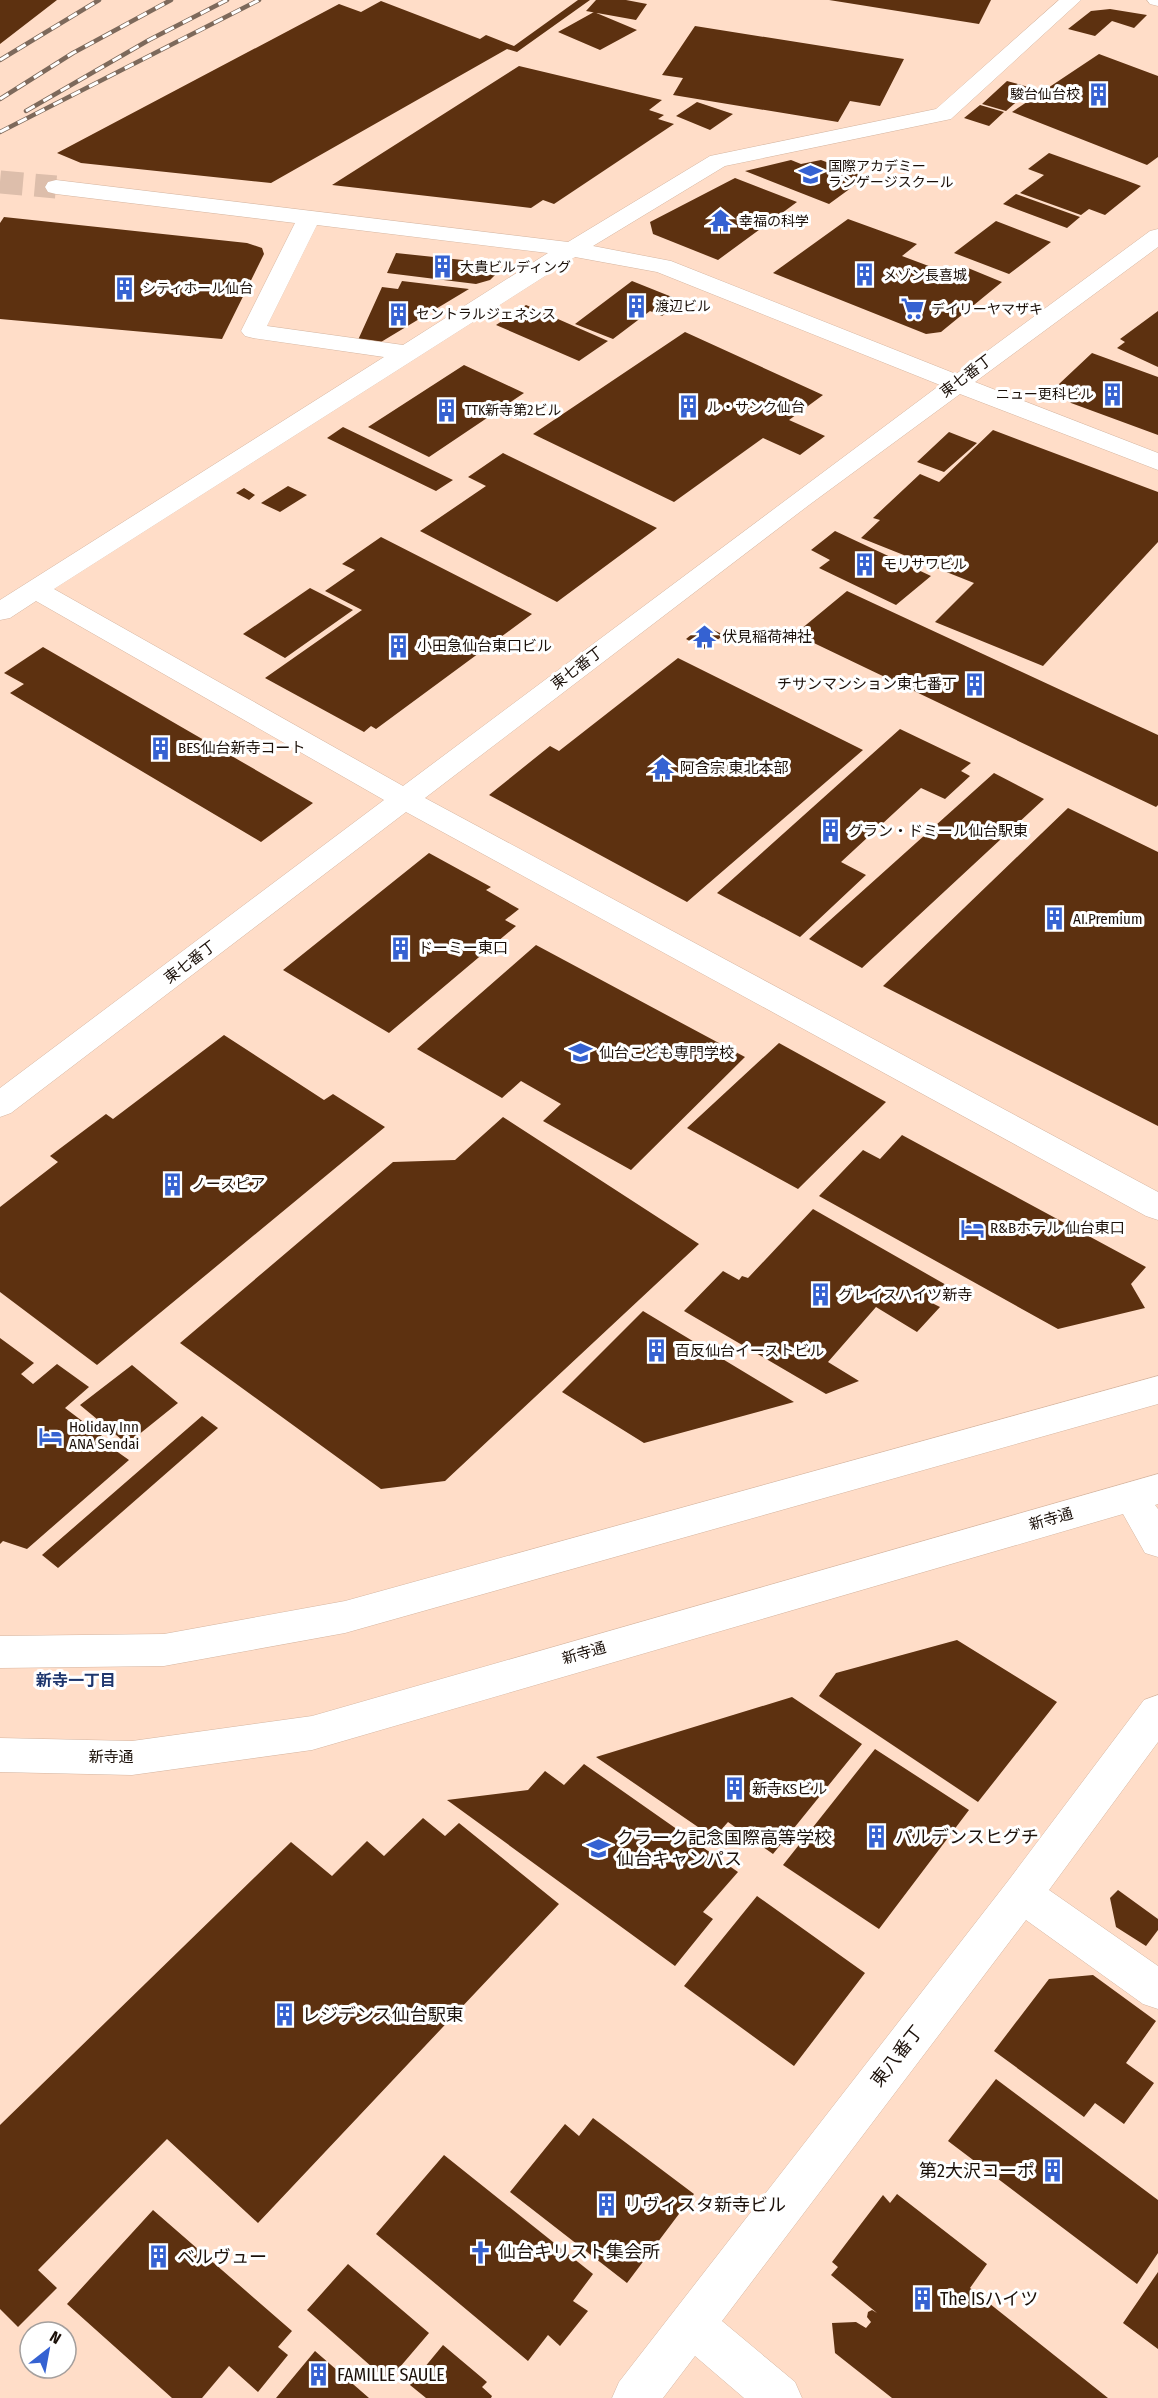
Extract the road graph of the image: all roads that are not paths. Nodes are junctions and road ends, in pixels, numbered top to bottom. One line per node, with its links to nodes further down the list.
1 (1071, 0): 5 (street)
2 (56, 187): 3 (street)
3 (309, 218): 5 (street); 6 (street)
4 (1158, 236): 7 (street, 東七番丁)
5 (572, 249): 6 (street); 7 (street)
6 (407, 353): 9 (street)
7 (957, 383): 8 (street); 11 (street, 東七番丁)
8 (1158, 462)
9 (36, 590): 10 (street); 11 (street)
10 (0, 612)
11 (405, 799): 12 (street, 東七番丁); 13 (street)
12 (0, 1105)
13 (1158, 1207)
14 (1158, 1390): 17 (street)
15 (1145, 1492): 16 (street); 19 (street, 新寺通)
16 (1158, 1542)
17 (0, 1652)
18 (1158, 1712): 20 (street, 東八番丁)
19 (0, 1755)
20 (1022, 1894): 21 (street); 22 (street, 東八番丁)
21 (1158, 1990)
22 (692, 2324): 23 (street, 東八番丁); 24 (street)
23 (635, 2398)
24 (779, 2398)

